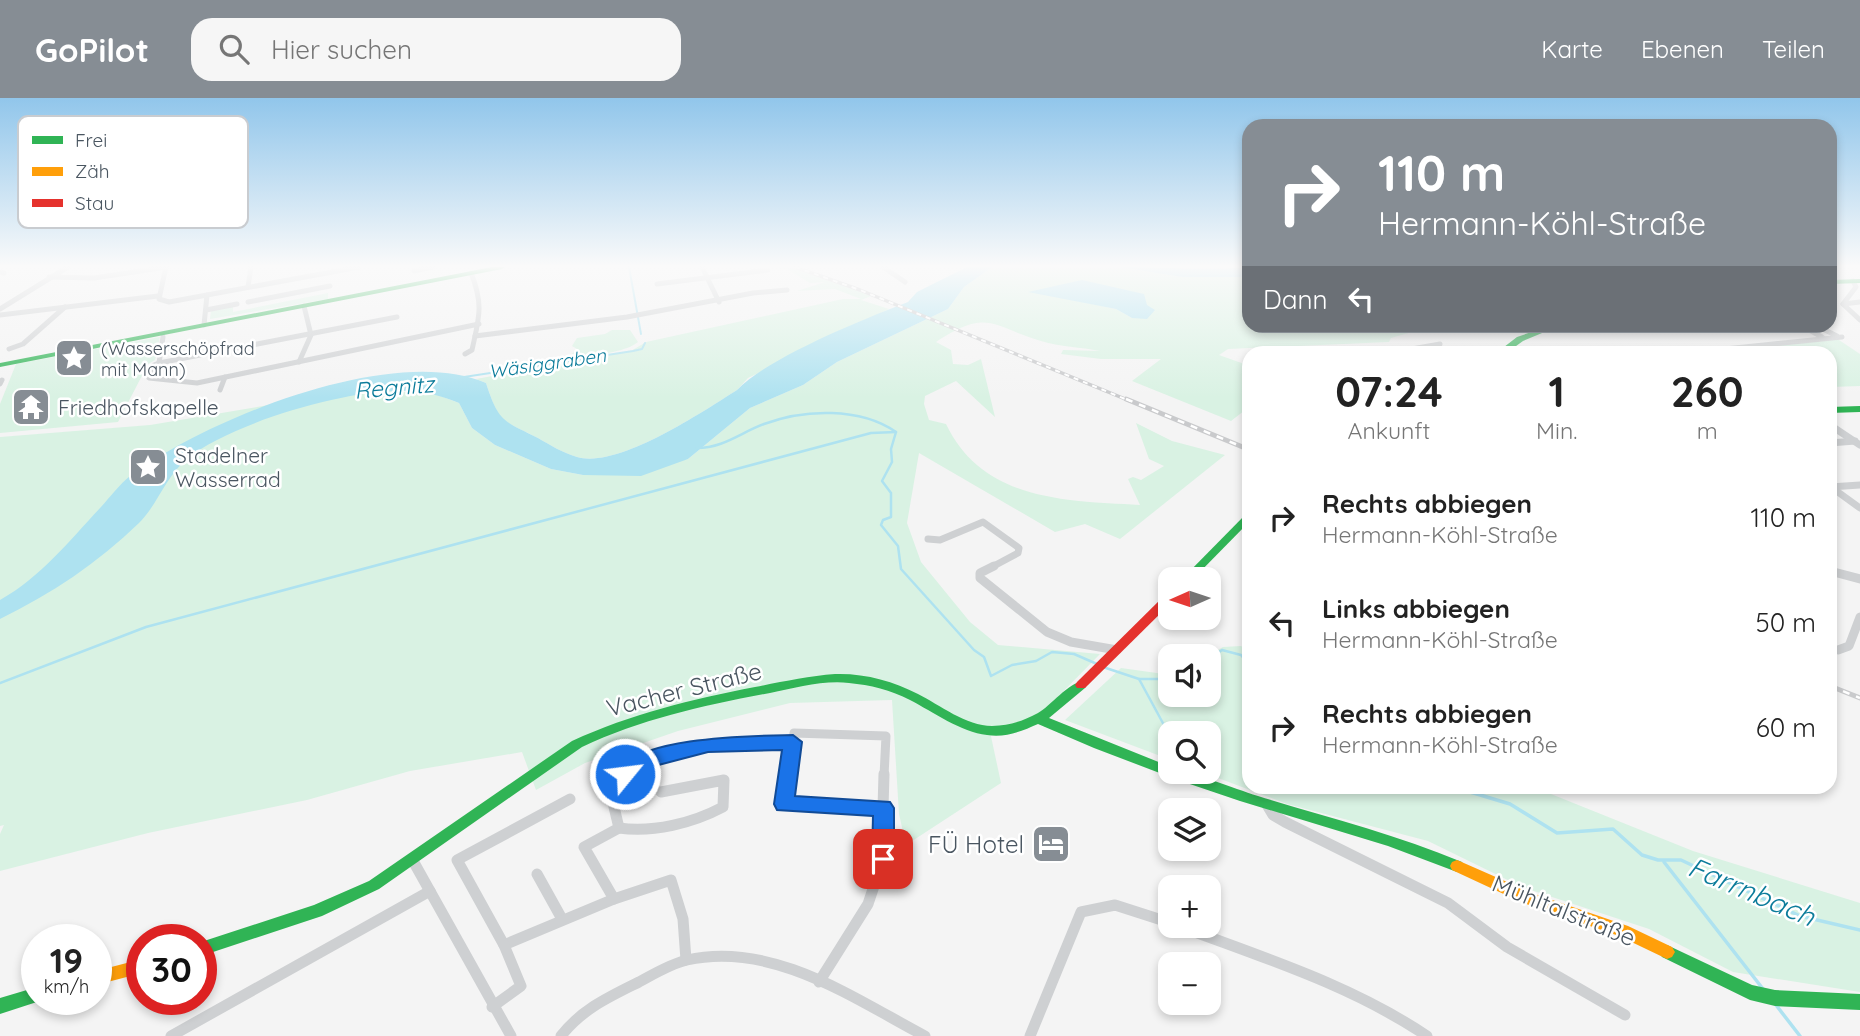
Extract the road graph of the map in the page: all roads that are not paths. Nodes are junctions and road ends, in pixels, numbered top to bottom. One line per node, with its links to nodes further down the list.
1 (206, 310): 11 (street)
2 (34, 311): 8 (street)
3 (61, 311): 23 (street)
4 (279, 311): 11 (street)
5 (305, 311): 12 (street)
6 (481, 311): 10 (street)
7 (665, 311): 16 (street)
8 (0, 315)
9 (397, 317): 12 (street)
10 (479, 324): 16 (street); 25 (street)
11 (204, 325): 27 (street)
12 (312, 332): 25 (street); 26 (street)
13 (1536, 333): 21 (street)
14 (1815, 333): 18 (street)
15 (1832, 333): 18 (street)
16 (475, 336): 24 (street)
17 (163, 337): 26 (street)
18 (1824, 337): 22 (street)
19 (1440, 344): 20 (street)
20 (1433, 346)
21 (1510, 346)
22 (1750, 346)
23 (9, 349)
24 (465, 354)
25 (299, 362): 28 (street)
26 (159, 363): 28 (street)
27 (0, 365)
28 (225, 377): 29 (street)
29 (220, 390)
30 (1860, 409): 31 (street)
31 (1837, 410)
32 (1837, 430): 34 (street)
33 (1837, 443): 34 (street)
34 (1857, 443)
35 (1837, 483): 38 (street)
36 (1860, 485): 38 (street)
37 (1837, 486): 38 (street)
38 (1842, 486)
39 (1837, 491): 40 (street)
40 (1860, 508)
41 (1242, 522): 43 (street)
42 (928, 539): 48 (street)
43 (1198, 567)
44 (1837, 573): 45 (street)
45 (1860, 579)
46 (1158, 609): 48 (street, Vacher Straße)
47 (1860, 617): 49 (street)
48 (1117, 650): 50 (street, Vacher Straße)
49 (1838, 650)
50 (1043, 721): 54 (street, Mühltalstraße); 57 (street, Vacher Straße)
51 (793, 742): 55 (street); 55 (street); 56 (street)
52 (661, 792): 56 (street)
53 (570, 799): 65 (street)
54 (1268, 805): 69 (street, Mühltalstraße); 72 (street, Mühltalstraße)
55 (883, 808): 67 (street)
56 (619, 828): 60 (street)
57 (412, 859): 59 (street); 64 (street, Vacher Straße)
58 (537, 874): 62 (street)
59 (429, 891): 71 (street); 73 (street)
60 (614, 899): 62 (street); 66 (street)
61 (1158, 918): 77 (street)
62 (562, 919): 65 (street)
63 (1210, 938): 78 (street)
64 (217, 944)
65 (504, 945): 71 (street)
66 (686, 960): 67 (street); 75 (street)
67 (819, 982): 76 (street)
68 (21, 1000): 70 (street)
69 (1860, 1002)
70 (0, 1006)
71 (492, 1007): 74 (street)
72 (1625, 1015)
73 (171, 1036)
74 (511, 1036)
75 (561, 1036)
76 (925, 1036)
77 (1030, 1036)
78 (1427, 1036)

